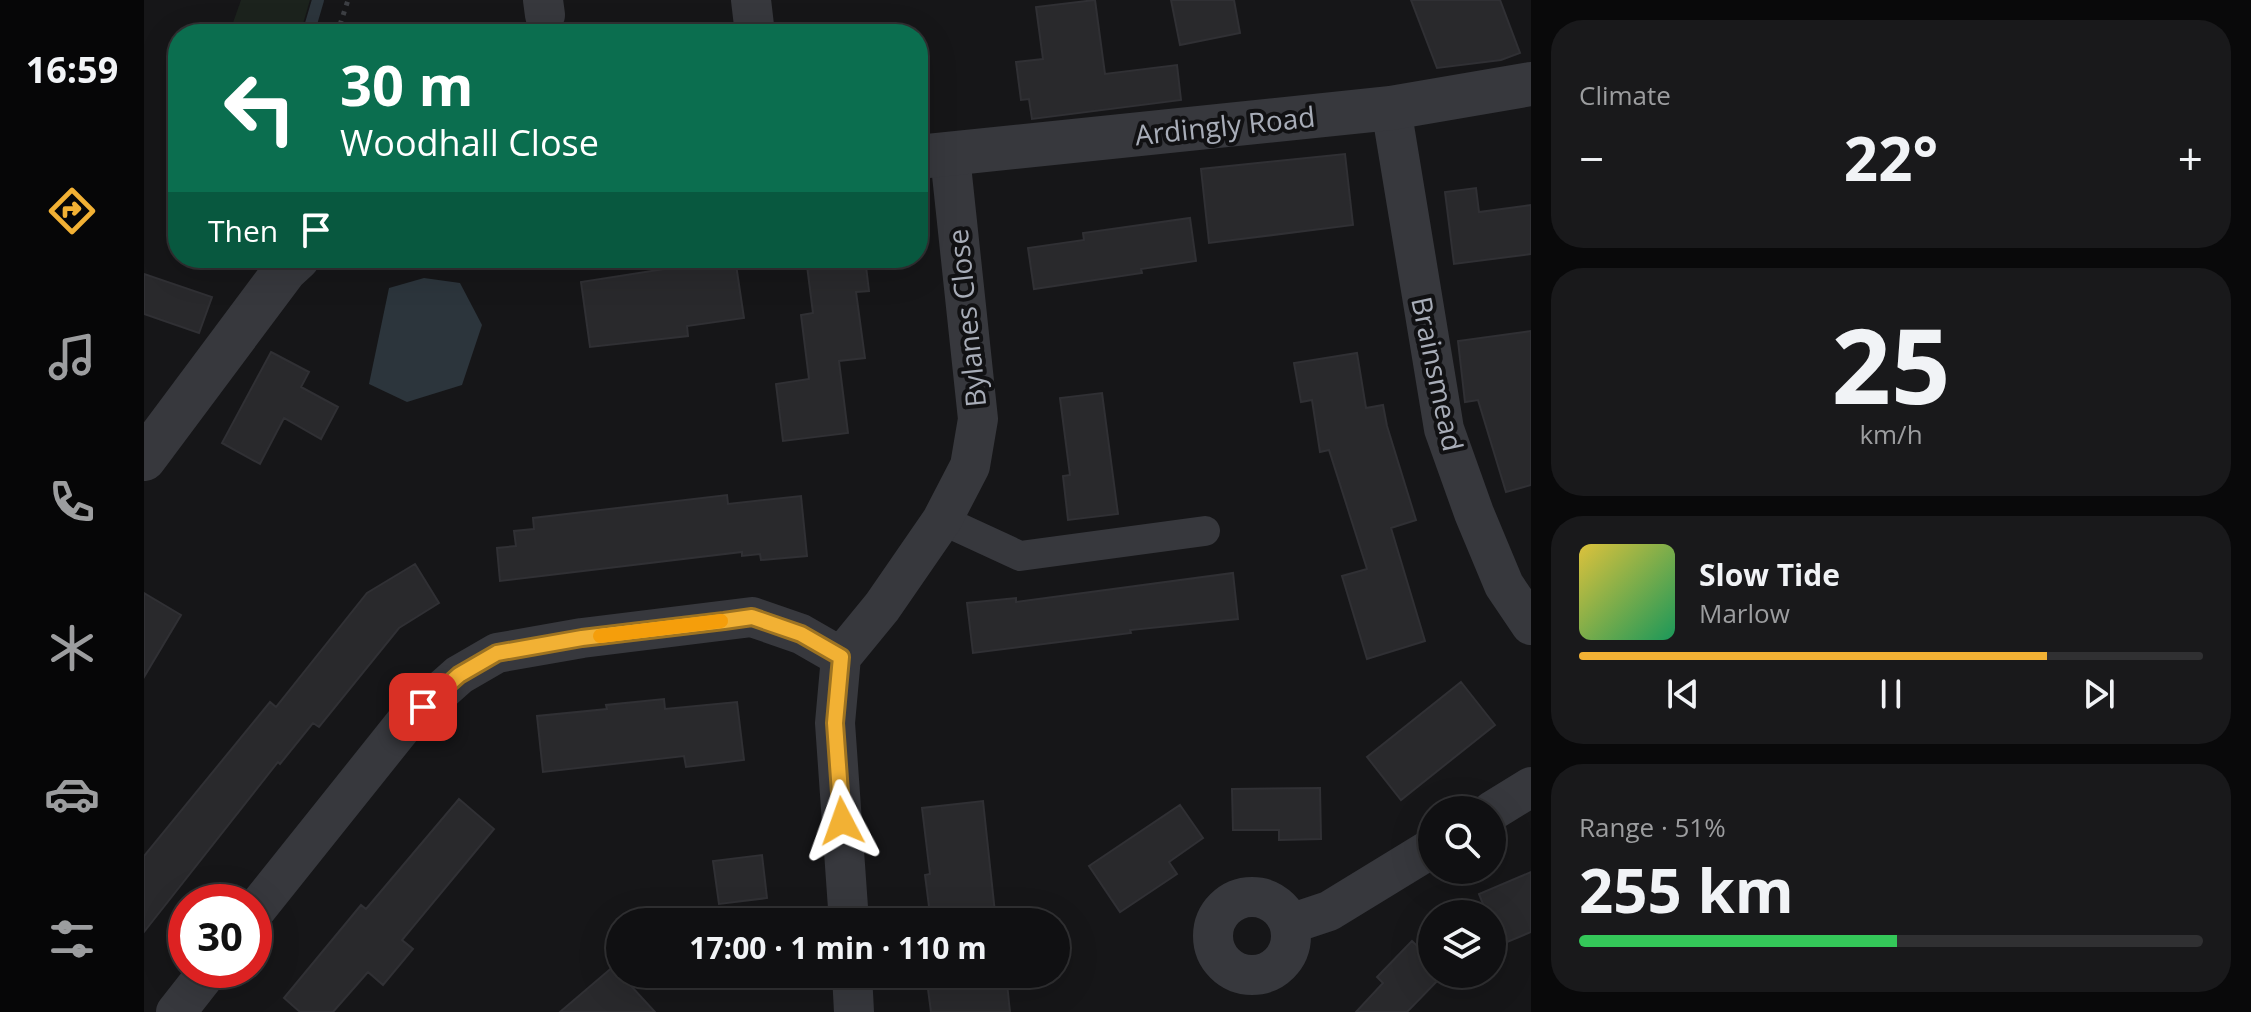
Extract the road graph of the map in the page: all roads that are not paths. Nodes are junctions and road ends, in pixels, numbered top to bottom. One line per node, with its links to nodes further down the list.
1 (751, 0): 2 (street)
2 (754, 24)
3 (1531, 84): 4 (street, Ardingly Road)
4 (1391, 108): 5 (street, Ardingly Road); 10 (street, Brainsmead)
5 (934, 157): 8 (street, Bylanes Close)
6 (288, 268): 7 (street)
7 (144, 459)
8 (942, 520): 9 (street); 11 (street, Bylanes Close)
9 (1205, 531)
10 (1531, 625)
11 (841, 657): 15 (street); 16 (street)
12 (1531, 787): 13 (street)
13 (1506, 802)
14 (1418, 857): 17 (street)
15 (272, 889)
16 (848, 908)
17 (1290, 924)
18 (195, 988): 20 (street)
19 (853, 988): 21 (street)
20 (176, 1012)
21 (854, 1012)

